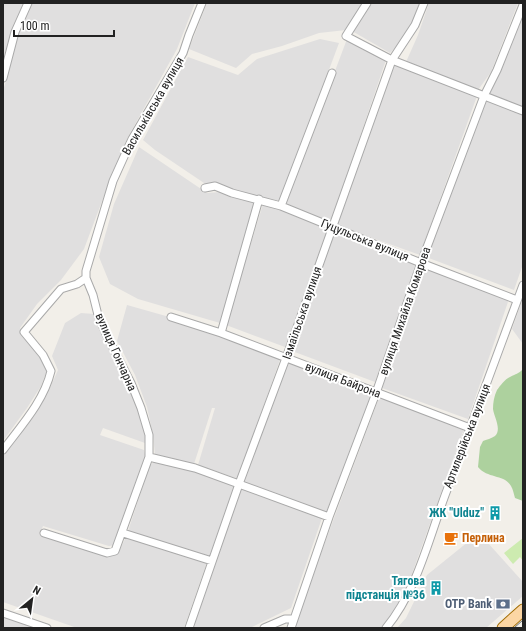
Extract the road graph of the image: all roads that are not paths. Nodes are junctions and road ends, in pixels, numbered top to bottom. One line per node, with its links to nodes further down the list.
1 (28, 3): 8 (street)
2 (202, 3): 16 (street, Васильківська вулиця)
3 (367, 3): 6 (street)
4 (424, 3): 6 (street, Ізмаїльська вулиця)
5 (523, 5): 9 (street, вулиця Михайла Комарова)
6 (392, 60): 9 (street); 14 (street, Ізмаїльська вулиця)
7 (332, 73): 13 (street)
8 (3, 78)
9 (484, 96): 10 (street); 15 (street, вулиця Михайла Комарова)
10 (523, 111)
11 (205, 188): 12 (street, Гуцульська вулиця)
12 (259, 199): 13 (street, Гуцульська вулиця); 20 (street)
13 (280, 206): 14 (street, Гуцульська вулиця)
14 (332, 227): 15 (street, Гуцульська вулиця); 21 (street, Ізмаїльська вулиця)
15 (421, 263): 18 (street, Гуцульська вулиця); 22 (street, вулиця Михайла Комарова)
16 (86, 278): 24 (street); 25 (street, вулиця Гончарна)
17 (523, 285): 18 (street, Артилерійська вулиця)
18 (517, 300): 23 (street, Артилерійська вулиця)
19 (171, 317): 20 (street, вулиця Байрона)
20 (221, 333): 21 (street, вулиця Байрона)
21 (286, 358): 22 (street, вулиця Байрона); 26 (street, Ізмаїльська вулиця)
22 (376, 393): 23 (street, вулиця Байрона); 27 (street, вулиця Михайла Комарова)
23 (470, 428): 38 (street, Артилерійська вулиця)
24 (3, 450)
25 (149, 457): 26 (street); 29 (street, вулиця Гончарна)
26 (239, 484): 27 (street); 30 (street, Ізмаїльська вулиця)
27 (329, 517): 33 (street, вулиця Михайла Комарова)
28 (44, 533): 29 (street, вулиця Гончарна)
29 (123, 533): 30 (street)
30 (212, 561): 35 (street, Ізмаїльська вулиця)
31 (523, 610): 39 (main road)
32 (3, 612): 34 (street)
33 (294, 619): 36 (street); 37 (street, вулиця Михайла Комарова)
34 (47, 628)
35 (189, 628)
36 (264, 628)
37 (291, 628)
38 (386, 628)
39 (503, 628)

